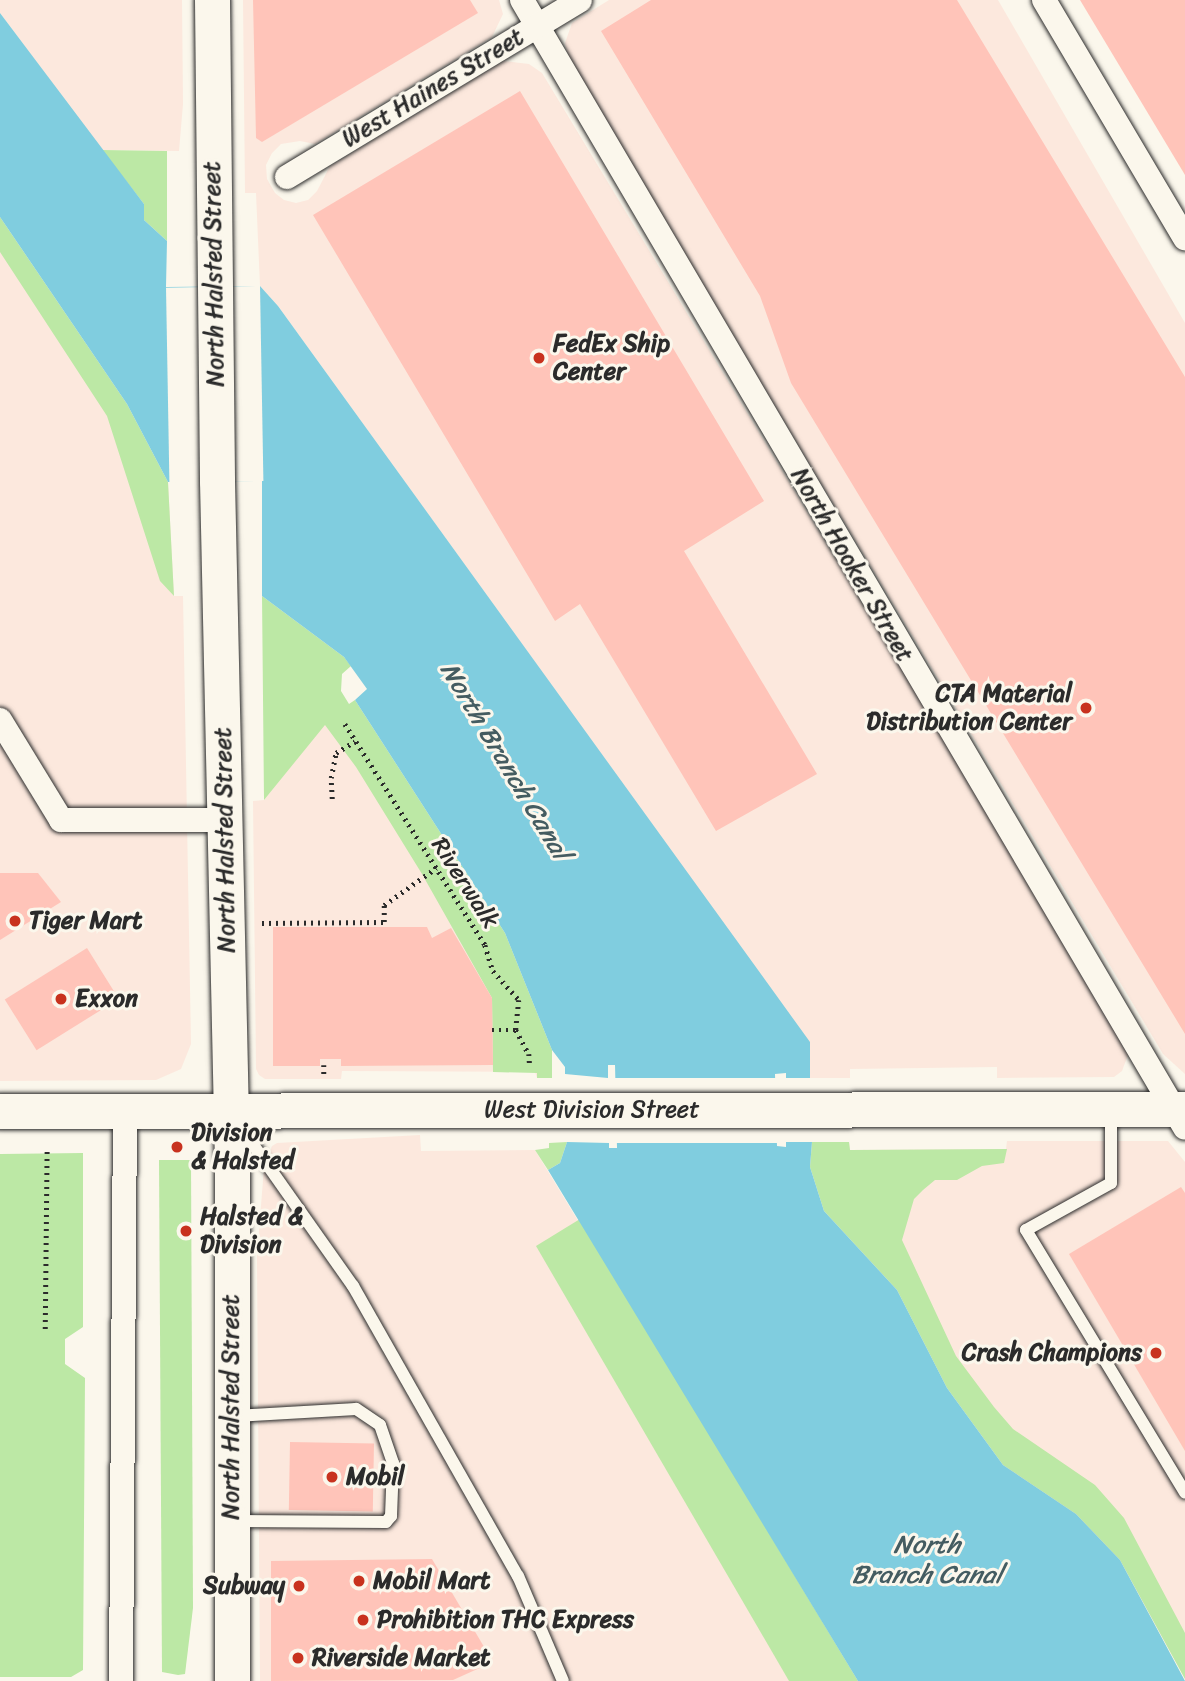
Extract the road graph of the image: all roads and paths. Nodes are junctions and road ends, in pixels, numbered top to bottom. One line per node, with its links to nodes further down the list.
1 (212, 0): 12 (main road, North Halsted Street)
2 (522, 0): 5 (street, North Hooker Street)
3 (580, 0): 5 (street, West Haines Street)
4 (1044, 0): 7 (street)
5 (537, 24): 6 (street, West Haines Street); 24 (street, North Hooker Street)
6 (286, 177)
7 (1185, 238)
8 (0, 719): 12 (street)
9 (345, 724): 10 (path, Riverwalk)
10 (355, 741): 11 (path); 13 (path, Riverwalk)
11 (332, 799)
12 (224, 820): 23 (main road, North Halsted Street)
13 (436, 868): 14 (path); 16 (path, Riverwalk)
14 (262, 923)
15 (492, 1030): 16 (path)
16 (516, 1030): 18 (path, Riverwalk)
17 (324, 1065): 19 (path)
18 (530, 1067)
19 (324, 1076)
20 (1111, 1109): 23 (main road, West Division Street); 24 (main road, West Division Street); 28 (lane)
21 (0, 1111): 22 (main road, West Division Street)
22 (125, 1111): 23 (main road, West Division Street); 30 (street)
23 (230, 1111): 27 (main road, North Halsted Street); 32 (lane)
24 (1181, 1116)
25 (47, 1152): 26 (path)
26 (46, 1329)
27 (231, 1416): 29 (main road, North Halsted Street); 29 (lane)
28 (1185, 1493)
29 (232, 1521): 31 (main road, North Halsted Street)
30 (121, 1681)
31 (232, 1681)
32 (563, 1681)

